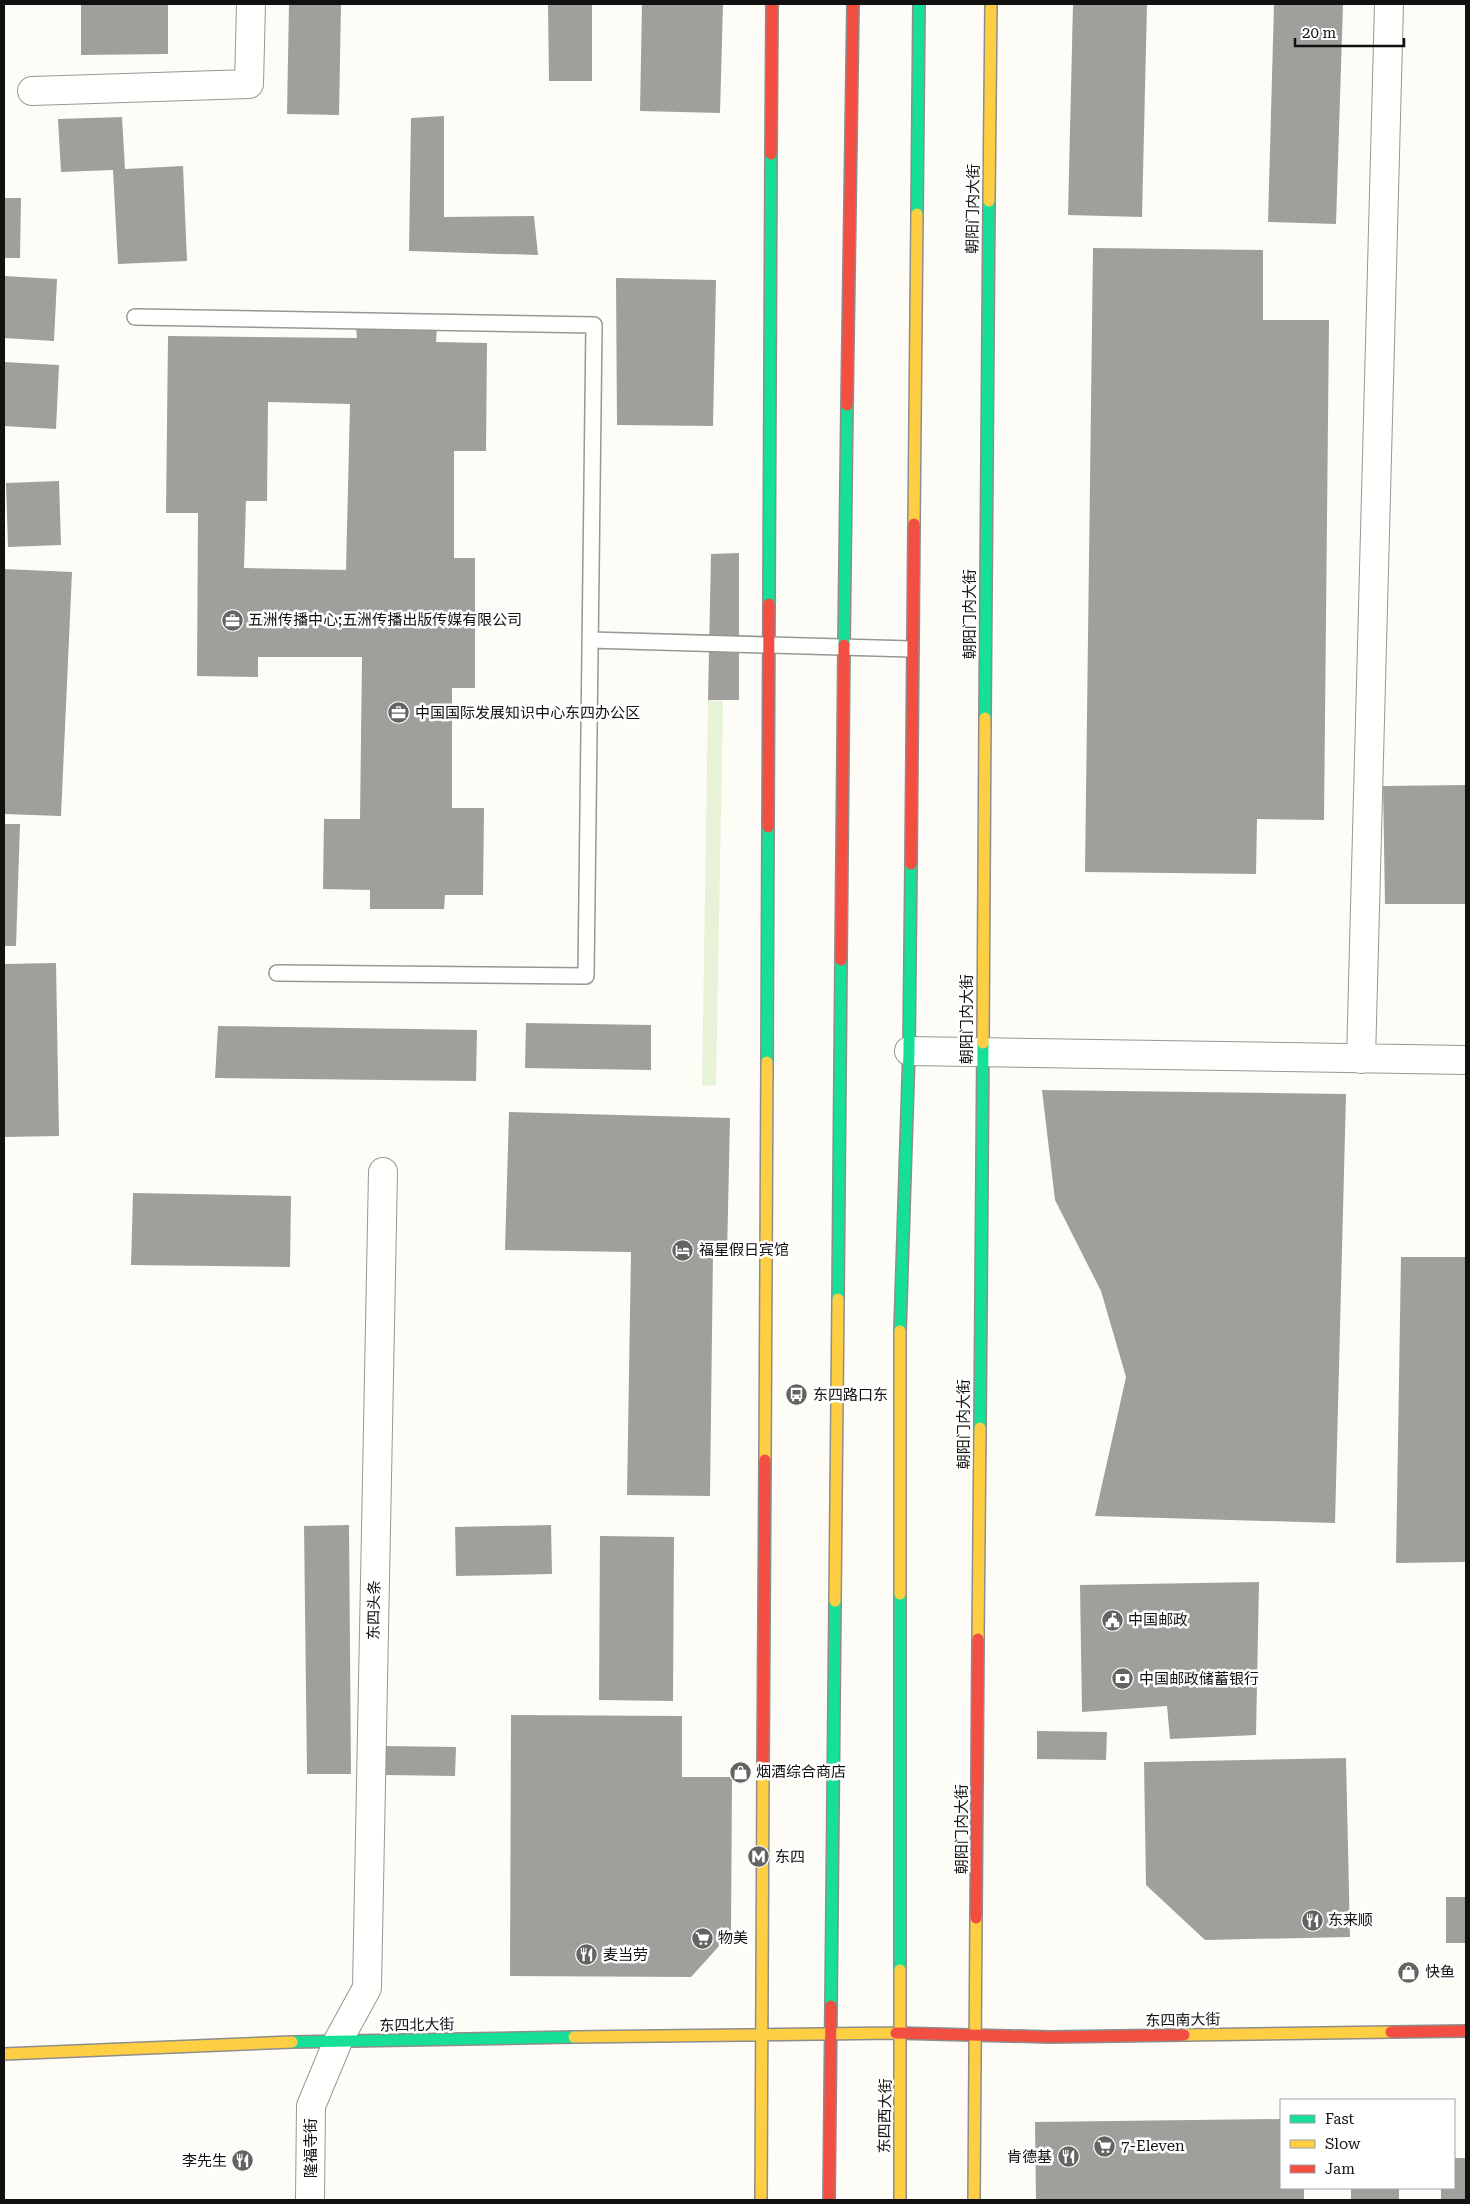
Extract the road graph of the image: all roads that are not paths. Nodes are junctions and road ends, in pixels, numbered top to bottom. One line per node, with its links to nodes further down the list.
1 (251, 4): 7 (street)
2 (772, 4): 10 (main road)
3 (853, 4): 11 (main road)
4 (919, 4): 12 (main road)
5 (990, 4): 15 (main road, 朝阳门内大街)
6 (1389, 4): 16 (street)
7 (32, 91)
8 (135, 317): 9 (lane)
9 (590, 640): 10 (lane); 13 (lane)
10 (770, 645): 11 (lane); 22 (main road)
11 (844, 649): 12 (lane); 20 (main road)
12 (911, 649): 14 (main road)
13 (277, 973)
14 (909, 1051): 15 (street); 21 (main road)
15 (982, 1052): 16 (street); 23 (main road, 朝阳门内大街)
16 (1361, 1059): 17 (street)
17 (1466, 1060)
18 (383, 1172): 24 (street, 东四头条)
19 (1466, 2031): 23 (main road, 东四南大街)
20 (831, 2033): 21 (main road, 东四南大街); 22 (main road, 东四北大街); 28 (main road)
21 (901, 2033): 23 (main road, 东四南大街); 29 (main road, 东四西大街)
22 (761, 2034): 24 (main road, 东四北大街); 27 (main road)
23 (975, 2035): 30 (main road)
24 (338, 2041): 25 (main road, 东四北大街); 26 (street, 隆福寺街)
25 (4, 2054)
26 (310, 2200)
27 (761, 2200)
28 (829, 2200)
29 (900, 2200)
30 (974, 2200)

